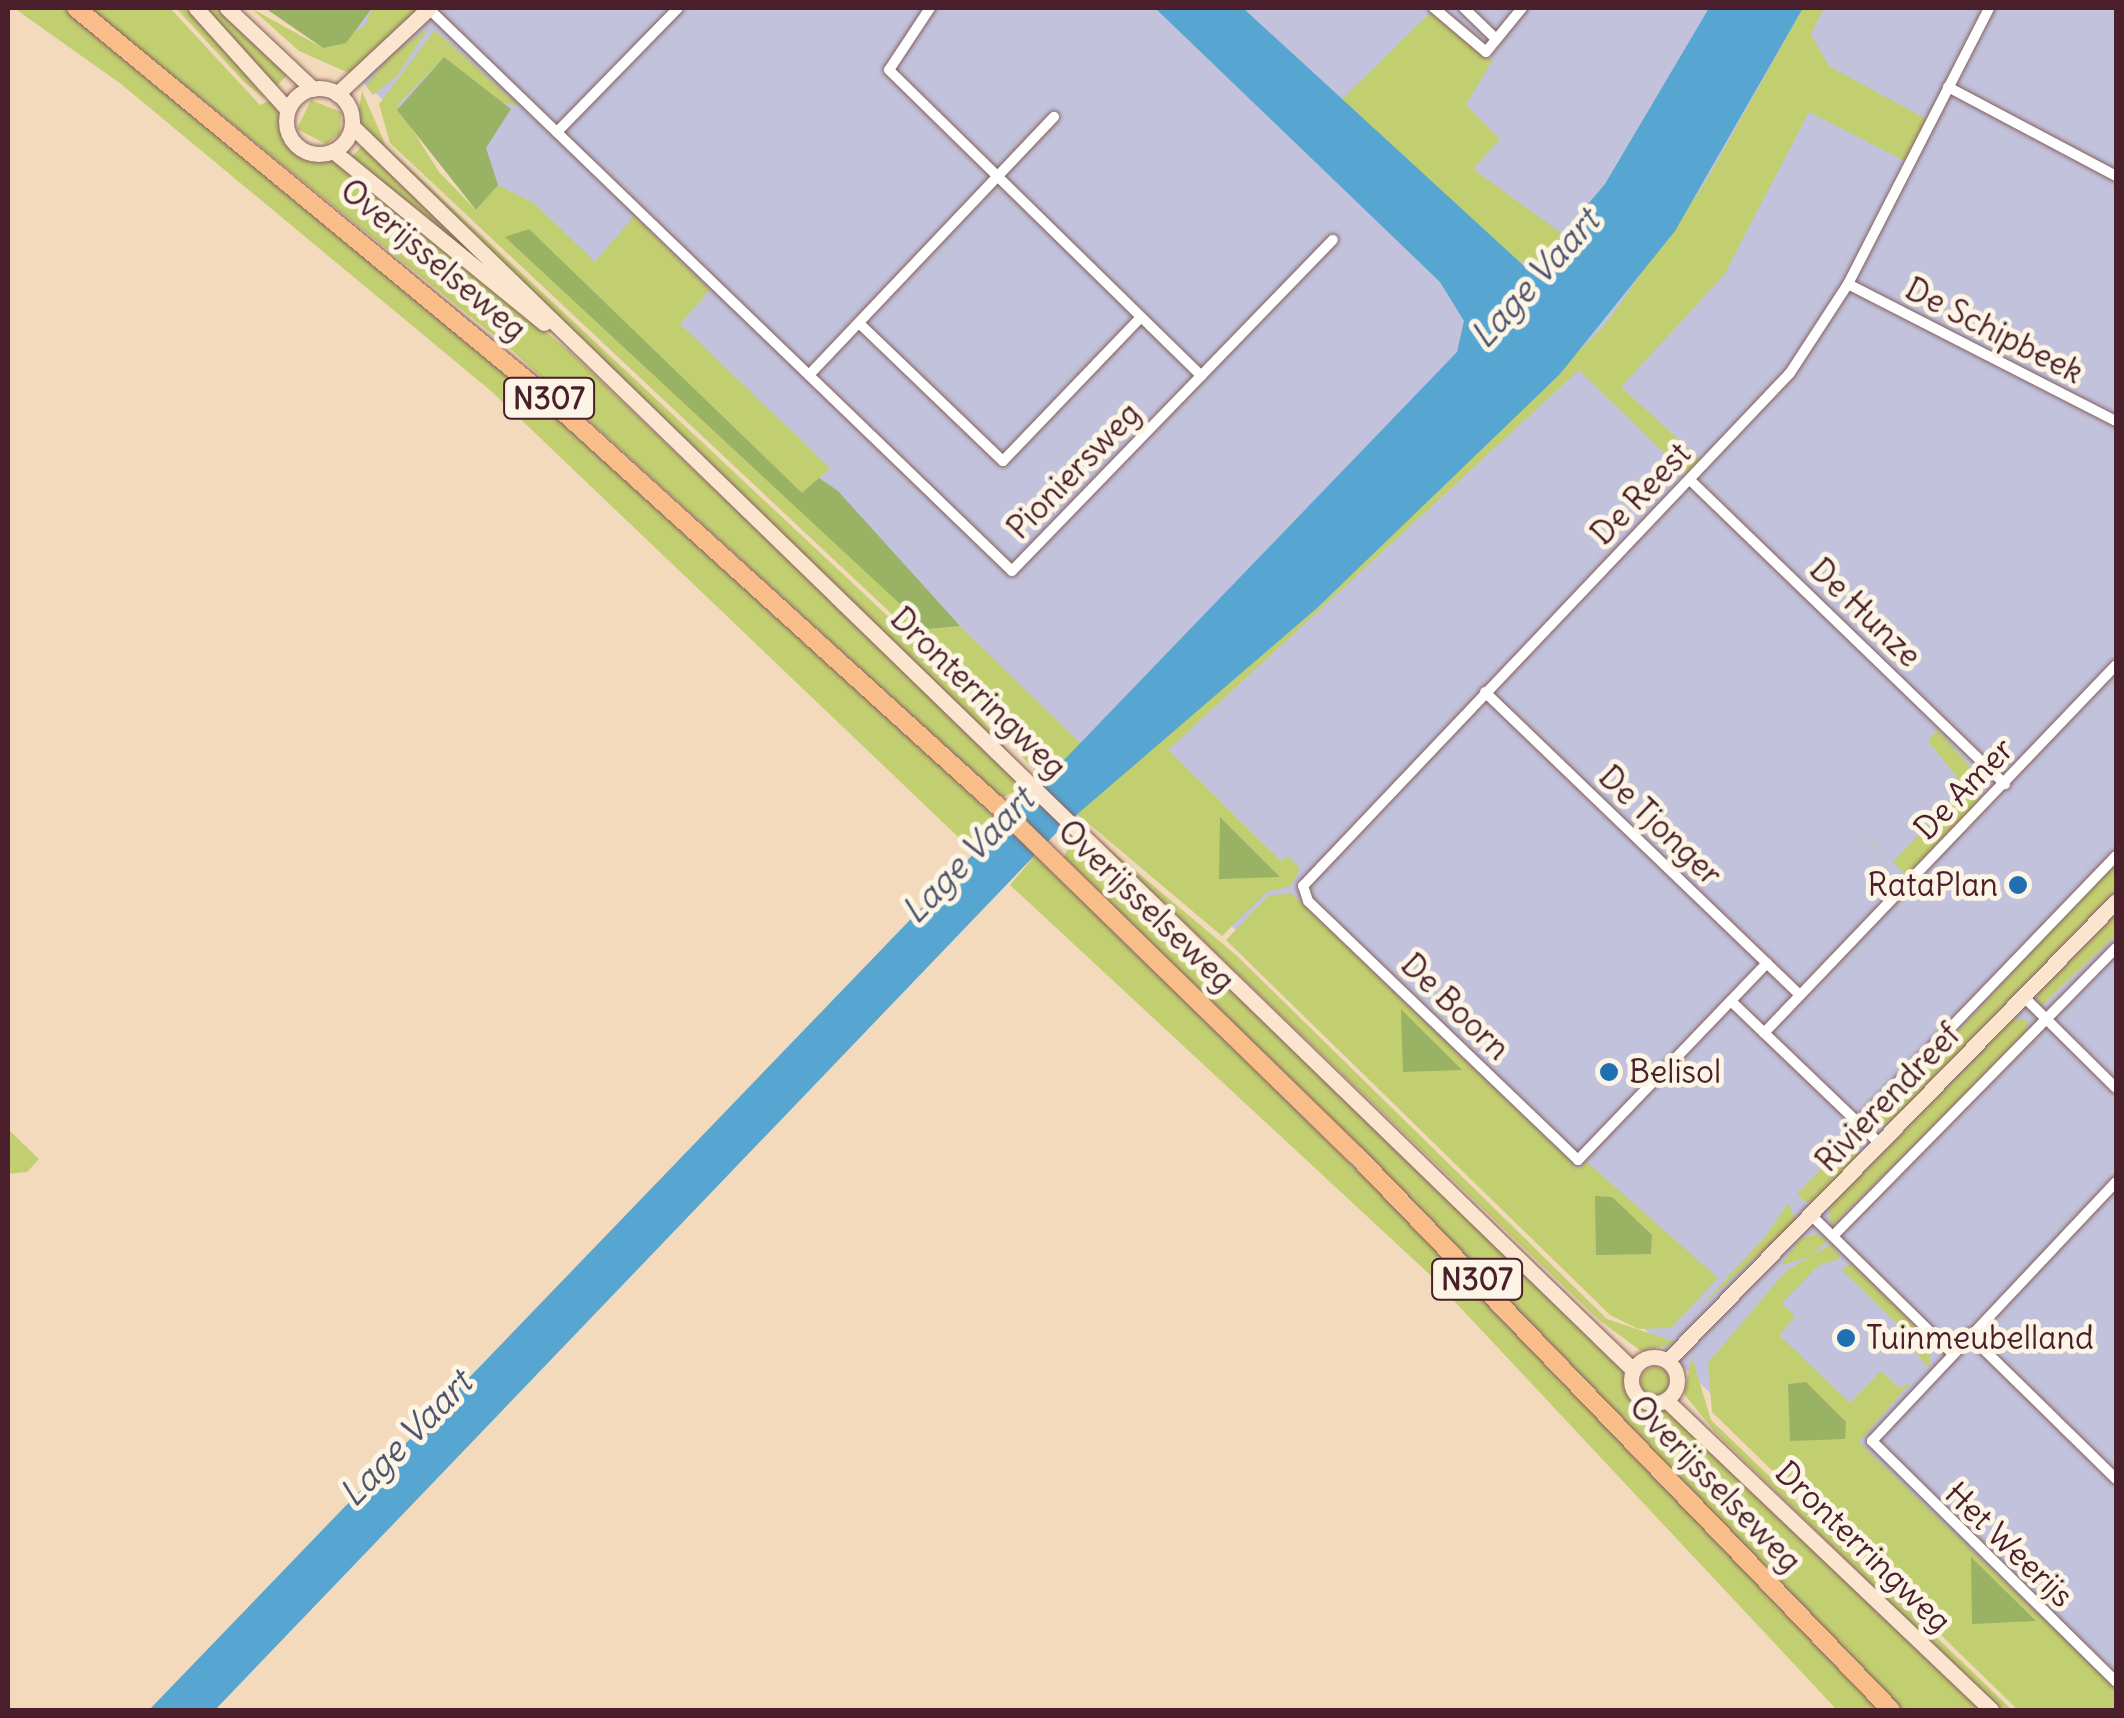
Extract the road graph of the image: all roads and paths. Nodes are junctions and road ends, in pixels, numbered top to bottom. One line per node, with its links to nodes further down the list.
1 (76, 8): 57 (highway, Overijsselseweg / N307)
2 (196, 8): 15 (main road)
3 (227, 8): 13 (main road)
4 (428, 8): 14 (main road); 18 (street, Pioniersweg)
5 (678, 8): 18 (street)
6 (930, 8): 21 (street)
7 (1434, 8): 11 (street)
8 (1464, 8): 11 (street)
9 (1522, 8): 11 (street)
10 (1989, 8): 12 (street, De Reest)
11 (1495, 38)
12 (1948, 87): 20 (street); 23 (street, De Reest)
13 (313, 89): 14 (main road); 15 (main road)
14 (342, 98): 17 (main road)
15 (288, 110): 19 (main road)
16 (1054, 117): 21 (street)
17 (352, 126): 19 (main road); 26 (main road, Dronterringweg)
18 (557, 132): 27 (street, Pioniersweg)
19 (333, 151): 26 (main road, Dronterringweg)
20 (2116, 176)
21 (1000, 180): 24 (street); 25 (street)
22 (1332, 240): 28 (street, Pioniersweg)
23 (1848, 284): 29 (street, De Schipbeek); 30 (street, De Reest)
24 (1141, 318): 25 (street, Pioniersweg); 28 (street)
25 (860, 324): 27 (street)
26 (572, 342): 53 (main road, Dronterringweg)
27 (809, 375): 28 (street, Pioniersweg)
28 (1201, 376)
29 (2116, 421)
30 (1690, 480): 32 (street, De Reest); 33 (street, De Hunze)
31 (2116, 666): 33 (street, De Amer)
32 (1485, 692): 35 (street, De Reest); 38 (street, De Tjonger)
33 (2005, 784): 39 (street, De Amer)
34 (2116, 856): 45 (street)
35 (1304, 886): 41 (street, De Boorn)
36 (2116, 901): 40 (main road, Rivierendreef)
37 (2116, 948): 42 (street)
38 (1766, 963): 39 (street, De Tjonger); 41 (street)
39 (1800, 995): 43 (street, De Amer)
40 (2024, 998): 42 (street); 46 (main road, Rivierendreef)
41 (1731, 1001): 43 (street)
42 (2048, 1022): 44 (street); 49 (street)
43 (1764, 1032): 45 (street)
44 (2116, 1088)
45 (1858, 1124): 46 (street)
46 (1881, 1146): 48 (main road, Rivierendreef)
47 (2116, 1182): 50 (street)
48 (1812, 1216): 49 (street); 52 (main road, Rivierendreef)
49 (1834, 1236): 51 (street)
50 (1968, 1334): 51 (street); 55 (street)
51 (1950, 1352): 56 (street, Het Weerijs)
52 (1671, 1364): 53 (main road); 54 (main road)
53 (1637, 1365): 54 (main road, Dronterringweg)
54 (1670, 1397): 58 (main road, Dronterringweg)
55 (2116, 1478)
56 (2116, 1682)
57 (1891, 1710)
58 (1991, 1710)

